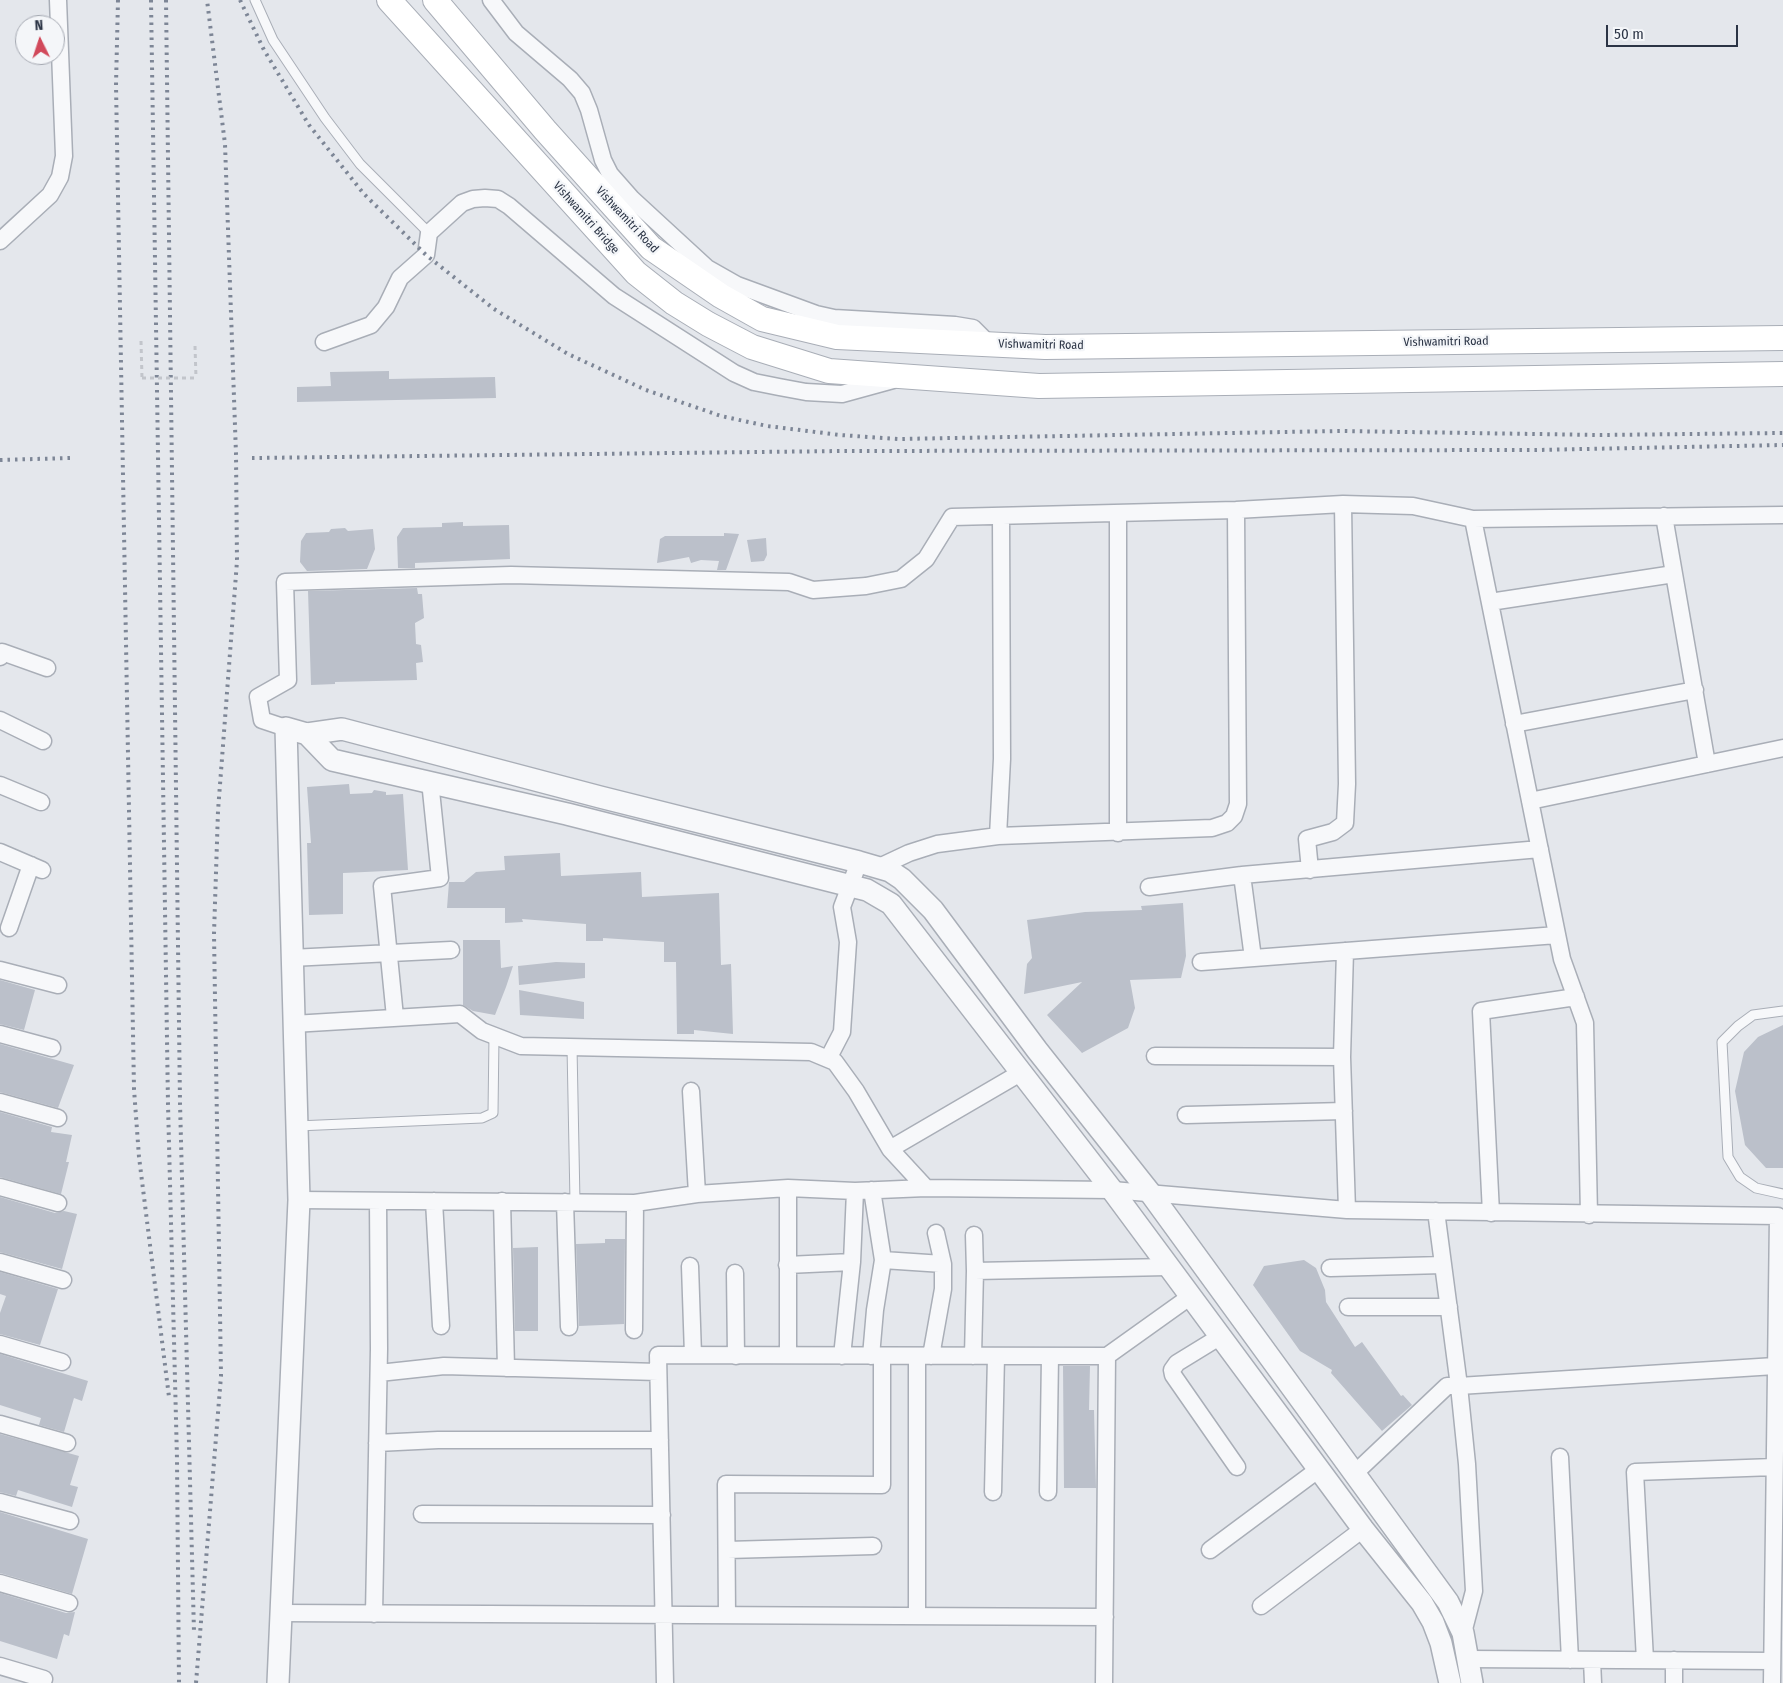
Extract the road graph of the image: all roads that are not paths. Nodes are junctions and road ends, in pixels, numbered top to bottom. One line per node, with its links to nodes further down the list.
1 (58, 0): 7 (street)
2 (255, 0): 6 (lane)
3 (390, 0): 12 (main road, Vishwamitri Bridge)
4 (435, 0): 10 (main road, Vishwamitri Road)
5 (491, 0): 10 (street)
6 (429, 233): 9 (street); 12 (street)
7 (0, 241)
8 (1783, 338): 10 (main road, Vishwamitri Road)
9 (324, 342)
10 (989, 344)
11 (1783, 374): 12 (main road)
12 (907, 376)
13 (1343, 504): 14 (street); 19 (street); 41 (street)
14 (1236, 510): 15 (street); 36 (street)
15 (1118, 513): 17 (street); 36 (street)
16 (1783, 515): 18 (street)
17 (1001, 516): 27 (street); 37 (street)
18 (1664, 516): 19 (street); 20 (street)
19 (1473, 519): 21 (street)
20 (1674, 574): 21 (street); 24 (street)
21 (1490, 602): 26 (street)
22 (0, 657): 23 (street)
23 (47, 668)
24 (1695, 690): 26 (street); 31 (street)
25 (0, 720): 29 (street)
26 (1514, 724): 34 (street)
27 (286, 728): 28 (street); 50 (street)
28 (307, 734): 32 (street); 40 (street)
29 (43, 742)
30 (1783, 748): 31 (street)
31 (1707, 764): 34 (street)
32 (430, 781): 43 (street); 49 (street)
33 (0, 785): 35 (street)
34 (1530, 801): 38 (street)
35 (41, 802)
36 (1118, 833): 37 (street)
37 (998, 836): 40 (street)
38 (1540, 849): 41 (street); 46 (street)
39 (0, 852): 45 (street)
40 (868, 865): 43 (street); 81 (street)
41 (1310, 870): 42 (street)
42 (1242, 875): 44 (street); 51 (street)
43 (850, 886): 65 (street); 66 (street)
44 (1149, 887)
45 (9, 928)
46 (1557, 935): 48 (street); 55 (street)
47 (452, 950): 49 (street)
48 (1345, 951): 51 (street); 64 (street)
49 (388, 952): 50 (street); 57 (street)
50 (291, 958): 58 (street)
51 (1253, 958): 52 (street)
52 (1201, 962)
53 (0, 970): 54 (street)
54 (58, 985)
55 (1576, 996): 92 (street); 93 (street)
56 (1783, 1011): 82 (lane)
57 (395, 1018): 58 (street); 60 (street)
58 (293, 1024): 72 (street)
59 (0, 1034): 62 (street)
60 (494, 1036): 61 (street); 72 (lane)
61 (572, 1047): 65 (street); 87 (lane)
62 (52, 1048)
63 (1155, 1056): 64 (street)
64 (1342, 1057): 69 (street)
65 (828, 1059): 73 (street)
66 (1022, 1072): 73 (street); 78 (street)
67 (691, 1091): 80 (street)
68 (0, 1102): 71 (street)
69 (1344, 1112): 70 (street); 90 (street)
70 (1186, 1114)
71 (58, 1118)
72 (296, 1126): 83 (street)
73 (890, 1148): 76 (street)
74 (0, 1187): 88 (street)
75 (788, 1188): 79 (street); 80 (street); 100 (street)
76 (926, 1188): 77 (street); 78 (street)
77 (872, 1190): 79 (street); 96 (street)
78 (1112, 1190): 81 (street); 103 (street)
79 (855, 1191): 98 (street)
80 (696, 1194): 89 (street)
81 (1151, 1194): 90 (street); 140 (street)
82 (1783, 1194)
83 (299, 1200): 84 (street); 155 (street)
84 (378, 1200): 85 (street); 130 (street)
85 (434, 1201): 86 (street); 111 (street)
86 (502, 1201): 87 (street); 128 (street)
87 (570, 1202): 89 (street); 112 (street)
88 (58, 1203)
89 (635, 1203): 113 (street)
90 (1347, 1210): 91 (street)
91 (1436, 1211): 92 (street); 101 (street)
92 (1491, 1212): 93 (street)
93 (1589, 1214): 127 (street)
94 (936, 1233): 99 (street)
95 (974, 1235): 105 (street)
96 (883, 1260): 99 (street); 120 (street)
97 (0, 1262): 107 (street)
98 (852, 1262): 100 (street); 119 (street)
99 (943, 1264): 121 (street)
100 (786, 1265): 118 (street)
101 (1443, 1265): 104 (street); 110 (street)
102 (690, 1266): 116 (street)
103 (1167, 1267): 105 (street); 108 (street)
104 (1330, 1268)
105 (975, 1271): 122 (street)
106 (735, 1273): 117 (street)
107 (63, 1280)
108 (1190, 1296): 114 (street); 125 (street)
109 (1348, 1307): 110 (street)
110 (1449, 1307): 131 (street)
111 (441, 1326)
112 (569, 1327)
113 (634, 1330)
114 (1220, 1336): 137 (street); 139 (street)
115 (0, 1344): 126 (street)
116 (693, 1355): 117 (street); 129 (street)
117 (736, 1356): 118 (street)
118 (788, 1356): 119 (street)
119 (842, 1356): 120 (street)
120 (877, 1356): 121 (street); 149 (street)
121 (924, 1356): 122 (street); 159 (street)
122 (973, 1356): 123 (street)
123 (996, 1356): 124 (street); 141 (street)
124 (1050, 1356): 125 (street); 142 (street)
125 (1107, 1356): 160 (street)
126 (62, 1362)
127 (1775, 1366): 131 (street); 138 (street)
128 (506, 1368): 129 (street); 130 (street)
129 (658, 1372): 133 (street)
130 (379, 1373): 135 (street)
131 (1459, 1386): 140 (street); 161 (street)
132 (0, 1424): 134 (street)
133 (660, 1440): 135 (street); 145 (street)
134 (67, 1443)
135 (377, 1443): 156 (street)
136 (1560, 1456): 163 (street)
137 (1237, 1467)
138 (1774, 1467): 151 (street); 165 (street)
139 (1319, 1469): 147 (street); 150 (street)
140 (1354, 1474): 161 (street)
141 (993, 1492)
142 (1048, 1492)
143 (0, 1502): 146 (street)
144 (422, 1514): 145 (street)
145 (662, 1515): 157 (street)
146 (70, 1521)
147 (1363, 1529): 154 (street); 173 (street)
148 (873, 1546): 149 (street)
149 (727, 1550): 158 (street)
150 (1210, 1550)
151 (1778, 1561): 168 (street)
152 (0, 1583): 153 (street)
153 (69, 1603)
154 (1261, 1606)
155 (281, 1614): 156 (street); 170 (street)
156 (374, 1614): 157 (street)
157 (664, 1615): 158 (street); 171 (street)
158 (727, 1615): 159 (street)
159 (918, 1616): 160 (street)
160 (1105, 1616): 172 (street)
161 (1464, 1633): 162 (street)
162 (1469, 1659): 163 (street); 174 (street)
163 (1570, 1660): 164 (street)
164 (1592, 1660): 165 (street); 175 (street)
165 (1645, 1660): 166 (street)
166 (1674, 1660): 168 (street); 176 (street)
167 (0, 1666): 169 (street)
168 (1774, 1673)
169 (44, 1679)
170 (278, 1683)
171 (665, 1683)
172 (1104, 1683)
173 (1450, 1683)
174 (1472, 1683)
175 (1593, 1683)
176 (1674, 1683)

